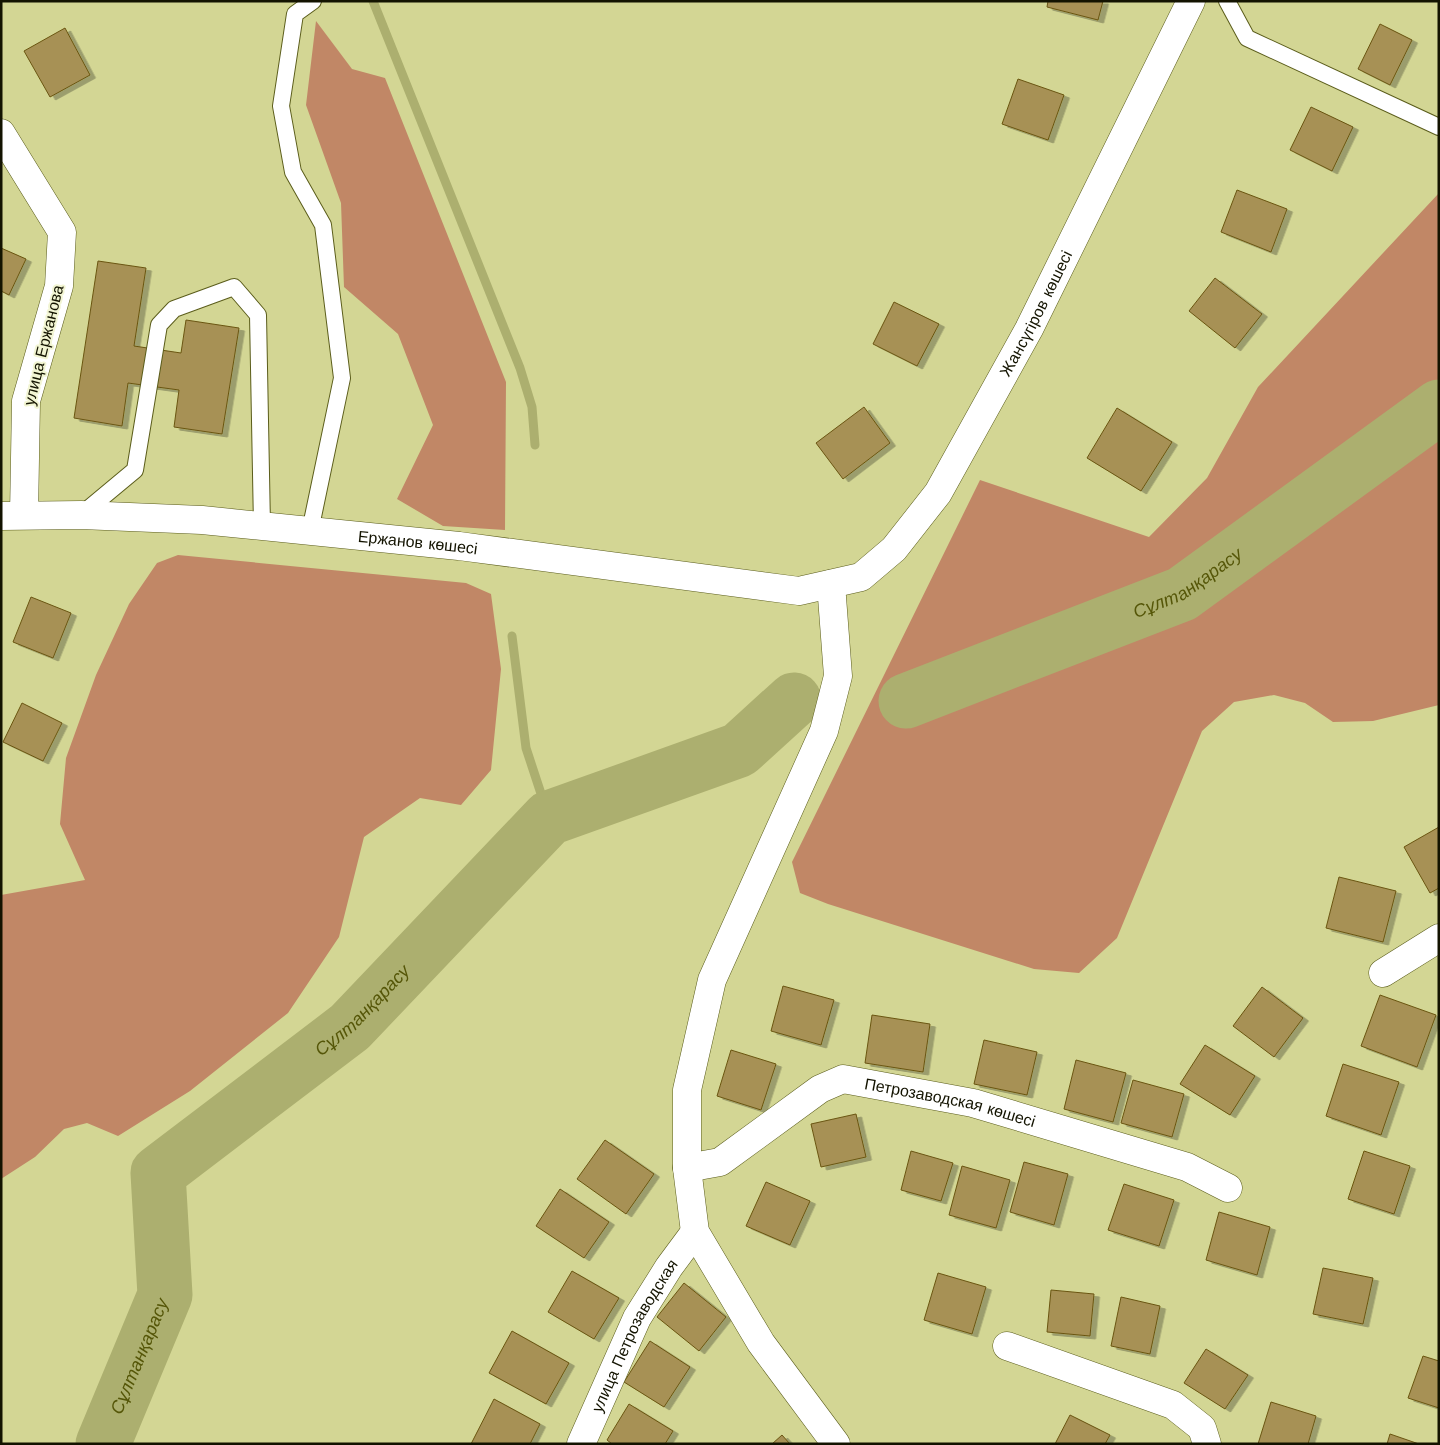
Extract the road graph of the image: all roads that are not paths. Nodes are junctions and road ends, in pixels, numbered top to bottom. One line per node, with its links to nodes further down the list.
1 (313, 1): 9 (lane)
2 (1190, 1): 10 (street, Жансүгіров көшесі)
3 (1227, 1): 4 (lane)
4 (1439, 127)
5 (1, 133): 6 (street, улица Ержанова)
6 (12, 515): 7 (street, Ержанов көшесі)
7 (81, 515): 8 (street, Ержанов көшесі); 8 (lane)
8 (262, 526): 9 (street, Ержанов көшесі)
9 (310, 532): 10 (street, Ержанов көшесі)
10 (831, 584): 13 (street)
11 (1439, 938): 12 (street)
12 (1383, 973)
13 (687, 1168): 14 (street, Петрозаводская көшесі); 15 (street)
14 (1228, 1188)
15 (694, 1232): 17 (street, улица Петрозаводская); 18 (street)
16 (1007, 1346): 19 (street)
17 (581, 1444)
18 (836, 1444)
19 (1207, 1444)

